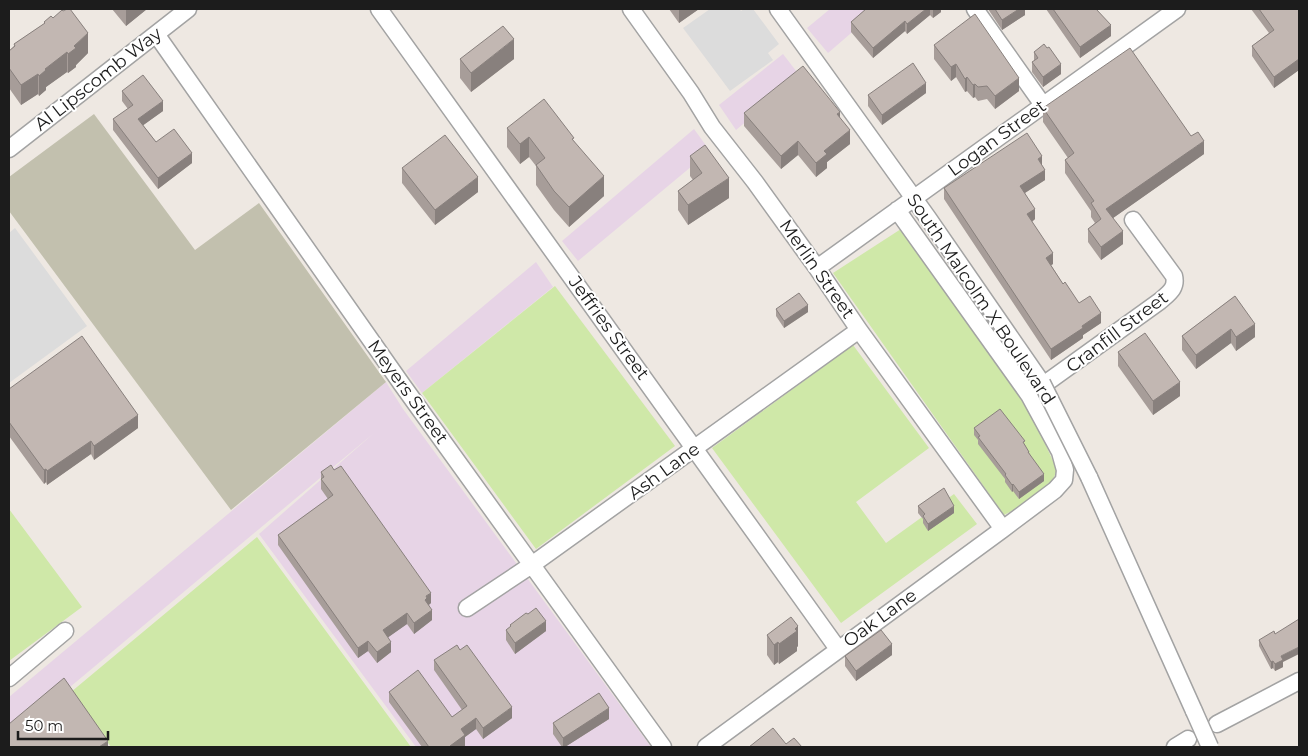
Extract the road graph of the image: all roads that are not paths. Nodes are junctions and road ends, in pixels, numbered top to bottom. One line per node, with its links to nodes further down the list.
1 (188, 9): 7 (street, Al Lipscomb Way)
2 (379, 9): 16 (street, Jeffries Street)
3 (632, 9): 13 (street, Merlin Street)
4 (778, 9): 10 (street, South Malcolm X Boulevard)
5 (975, 9): 8 (street)
6 (1177, 9): 8 (street, Logan Street)
7 (156, 34): 9 (street, Al Lipscomb Way); 18 (street, Meyers Street)
8 (1044, 105): 10 (street, Logan Street)
9 (9, 149)
10 (913, 198): 11 (street, Logan Street); 27 (street, South Malcolm X Boulevard, bridge)
11 (897, 210): 13 (street, Logan Street); 15 (street)
12 (1133, 220): 15 (street, Cranfill Street)
13 (817, 268): 14 (street, Merlin Street)
14 (859, 330): 16 (street, Ash Lane); 17 (street, Merlin Street)
15 (1029, 395): 17 (street, Oak Lane)
16 (695, 449): 18 (street, Ash Lane); 21 (street, Jeffries Street)
17 (1003, 529): 21 (street, Oak Lane)
18 (533, 564): 19 (street, Ash Lane); 25 (street, Meyers Street)
19 (468, 608)
20 (65, 631): 22 (street)
21 (838, 649): 26 (street, Oak Lane)
22 (9, 678)
23 (1299, 681): 24 (street)
24 (1217, 724)
25 (663, 747)
26 (706, 747)
27 (1210, 747)

